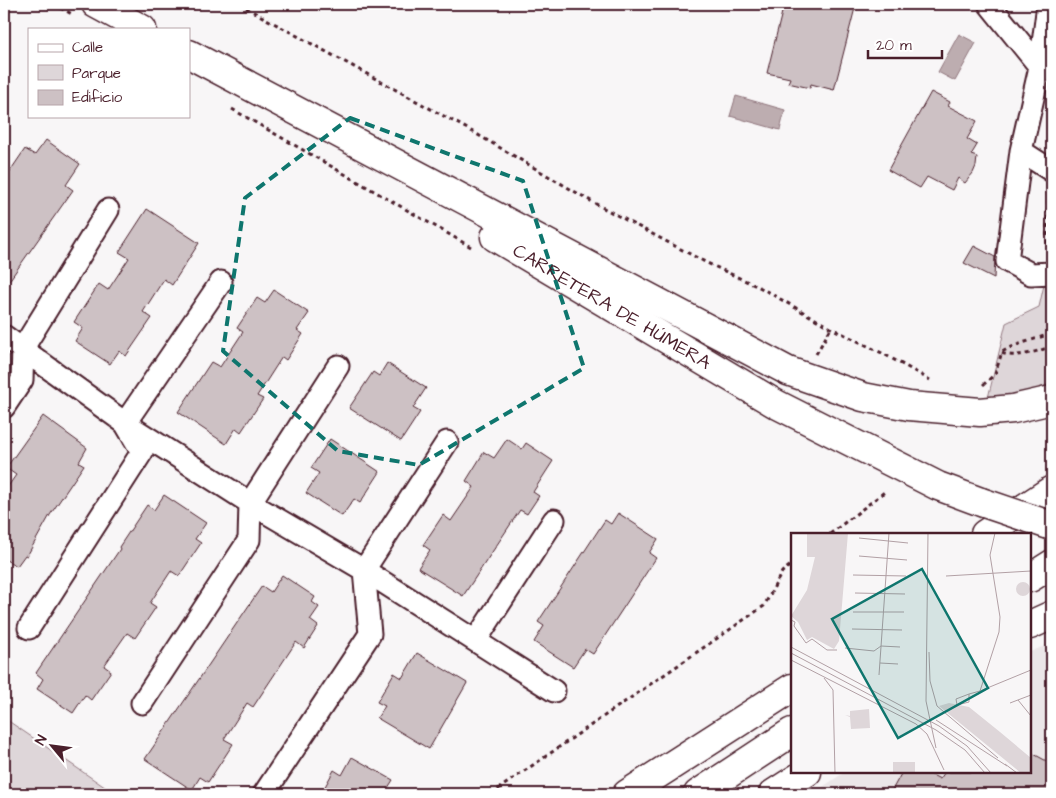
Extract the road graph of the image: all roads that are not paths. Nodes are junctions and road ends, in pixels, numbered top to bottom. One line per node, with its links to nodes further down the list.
1 (96, 4): 4 (main road)
2 (989, 4): 7 (street)
3 (1048, 4): 7 (street)
4 (140, 28)
5 (190, 55): 16 (main road)
6 (190, 55): 24 (main road, CARRETERA DE HÚMERA, bridge)
7 (1040, 67): 8 (street)
8 (1021, 152): 9 (street); 11 (street)
9 (1051, 179)
10 (108, 210): 14 (street)
11 (1052, 273)
12 (221, 282): 18 (street)
13 (4, 336): 14 (street)
14 (23, 348): 17 (street); 18 (street)
15 (338, 366): 21 (street)
16 (1052, 400)
17 (4, 407)
18 (125, 423): 21 (street); 32 (street)
19 (448, 442): 28 (street)
20 (1052, 490): 25 (main road)
21 (250, 503): 28 (street); 37 (street)
22 (1052, 518): 26 (main road)
23 (554, 520): 33 (street)
24 (1052, 526)
25 (987, 533)
26 (1029, 533)
27 (1052, 564): 29 (main road)
28 (364, 570): 33 (street); 41 (street)
29 (1031, 577)
30 (1052, 615): 31 (main road)
31 (1031, 625)
32 (29, 628)
33 (476, 640): 36 (street)
34 (791, 680): 38 (main road)
35 (791, 689): 38 (main road)
36 (554, 691)
37 (142, 703)
38 (728, 730): 42 (main road)
39 (791, 733): 43 (main road)
40 (805, 773): 44 (main road)
41 (264, 794)
42 (627, 794)
43 (698, 794)
44 (773, 794)

